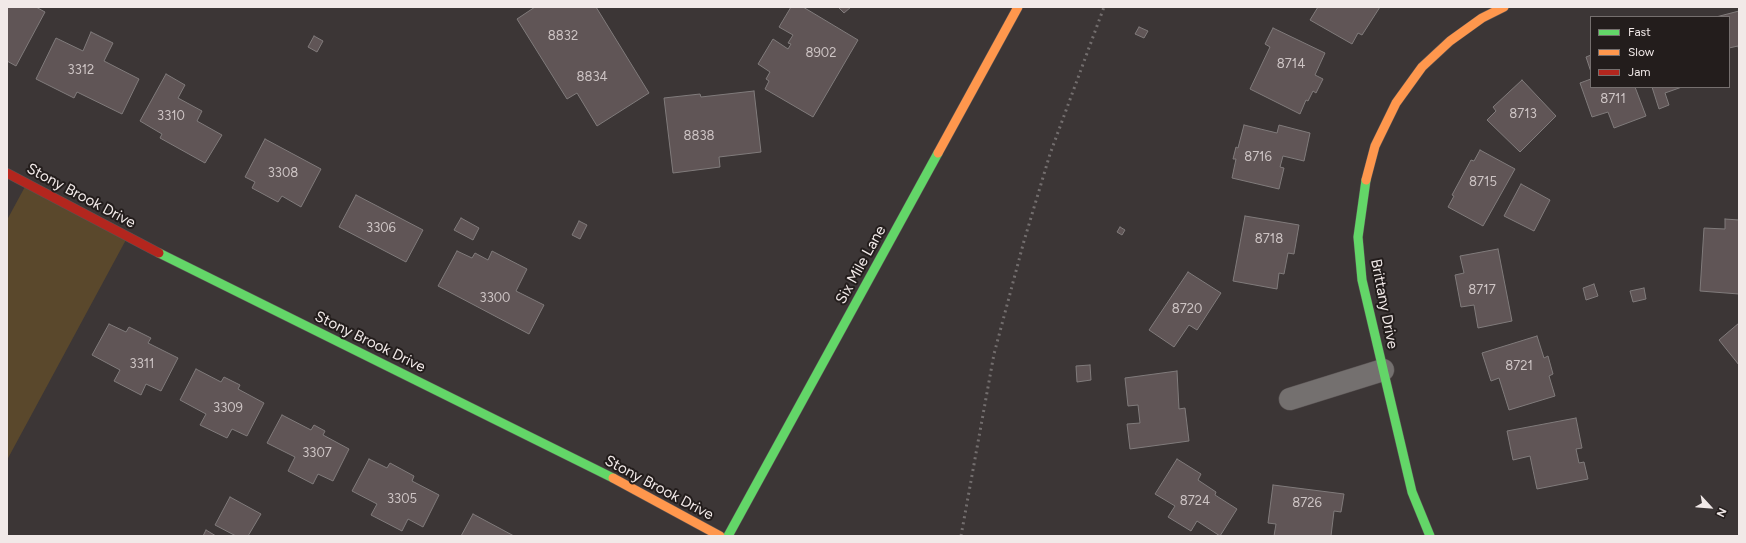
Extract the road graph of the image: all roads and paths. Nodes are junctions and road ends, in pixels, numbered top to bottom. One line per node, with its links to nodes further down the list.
1 (1018, 7): 7 (street, Six Mile Lane)
2 (1504, 7): 4 (street, Brittany Drive)
3 (7, 173): 6 (street, Stony Brook Drive)
4 (1383, 370): 5 (street); 8 (street, Brittany Drive)
5 (1290, 399)
6 (720, 536)
7 (728, 536)
8 (1430, 536)

